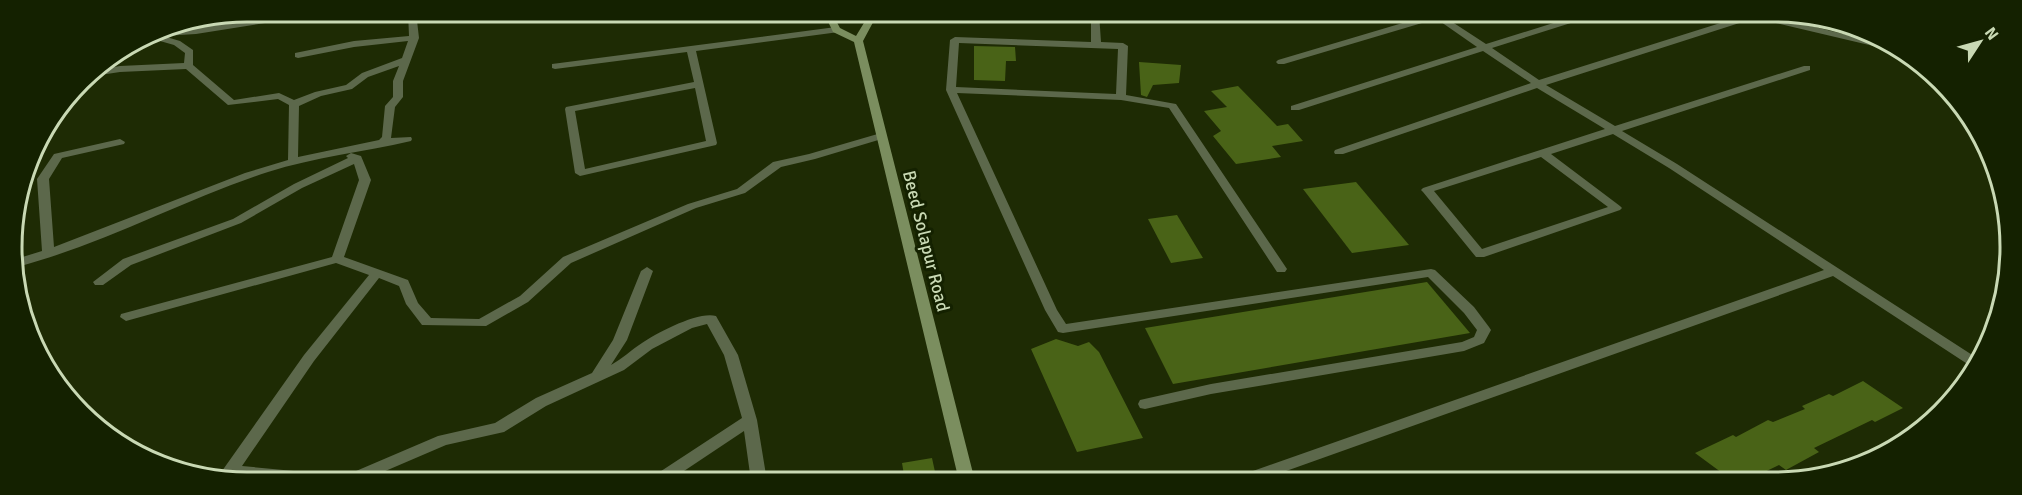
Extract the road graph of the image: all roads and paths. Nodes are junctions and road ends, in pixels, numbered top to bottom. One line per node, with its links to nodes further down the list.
1 (250, 22): 12 (street)
2 (413, 22): 13 (street)
3 (832, 22): 11 (main road)
4 (869, 22): 15 (main road)
5 (1095, 22): 17 (street)
6 (1416, 22): 22 (street)
7 (1446, 22): 18 (street)
8 (1565, 22): 18 (street)
9 (1731, 22): 28 (street)
10 (1792, 23): 16 (street)
11 (836, 30): 15 (main road); 19 (street)
12 (181, 32)
13 (414, 38): 20 (street); 21 (street)
14 (163, 39): 23 (street)
15 (858, 41): 34 (main road, Beed Solapur Road)
16 (1866, 42)
17 (1096, 45): 29 (street); 30 (street)
18 (1483, 48): 28 (street); 32 (street)
19 (691, 49): 24 (street); 27 (street)
20 (298, 55)
21 (406, 60): 31 (street); 37 (street)
22 (1281, 62)
23 (189, 66): 26 (street); 31 (street)
24 (555, 66)
25 (1807, 68): 33 (street)
26 (109, 71)
27 (699, 84): 27 (street)
28 (1538, 84): 33 (street); 39 (street)
29 (951, 90): 30 (street); 54 (street)
30 (1120, 97): 46 (street)
31 (294, 104): 42 (street)
32 (1295, 108)
33 (1614, 130): 40 (street); 48 (street)
34 (881, 136): 49 (street); 60 (main road, Beed Solapur Road)
35 (407, 139): 37 (street)
36 (120, 142): 43 (street)
37 (383, 143): 38 (street)
38 (336, 152): 41 (street); 42 (street)
39 (1339, 152)
40 (1543, 153): 40 (street)
41 (357, 158): 44 (street); 50 (street)
42 (293, 161): 43 (street)
43 (48, 252): 45 (street)
44 (337, 259): 49 (street); 51 (street)
45 (23, 261)
46 (1281, 269)
47 (647, 271): 53 (street)
48 (1834, 271): 52 (street); 61 (street)
49 (376, 274): 56 (street)
50 (99, 282)
51 (126, 317)
52 (1969, 359)
53 (597, 377): 55 (street); 57 (street)
54 (1145, 404)
55 (750, 420): 58 (street); 59 (street)
56 (250, 472)
57 (368, 472)
58 (671, 472)
59 (758, 472)
60 (965, 472)
61 (1266, 472)

